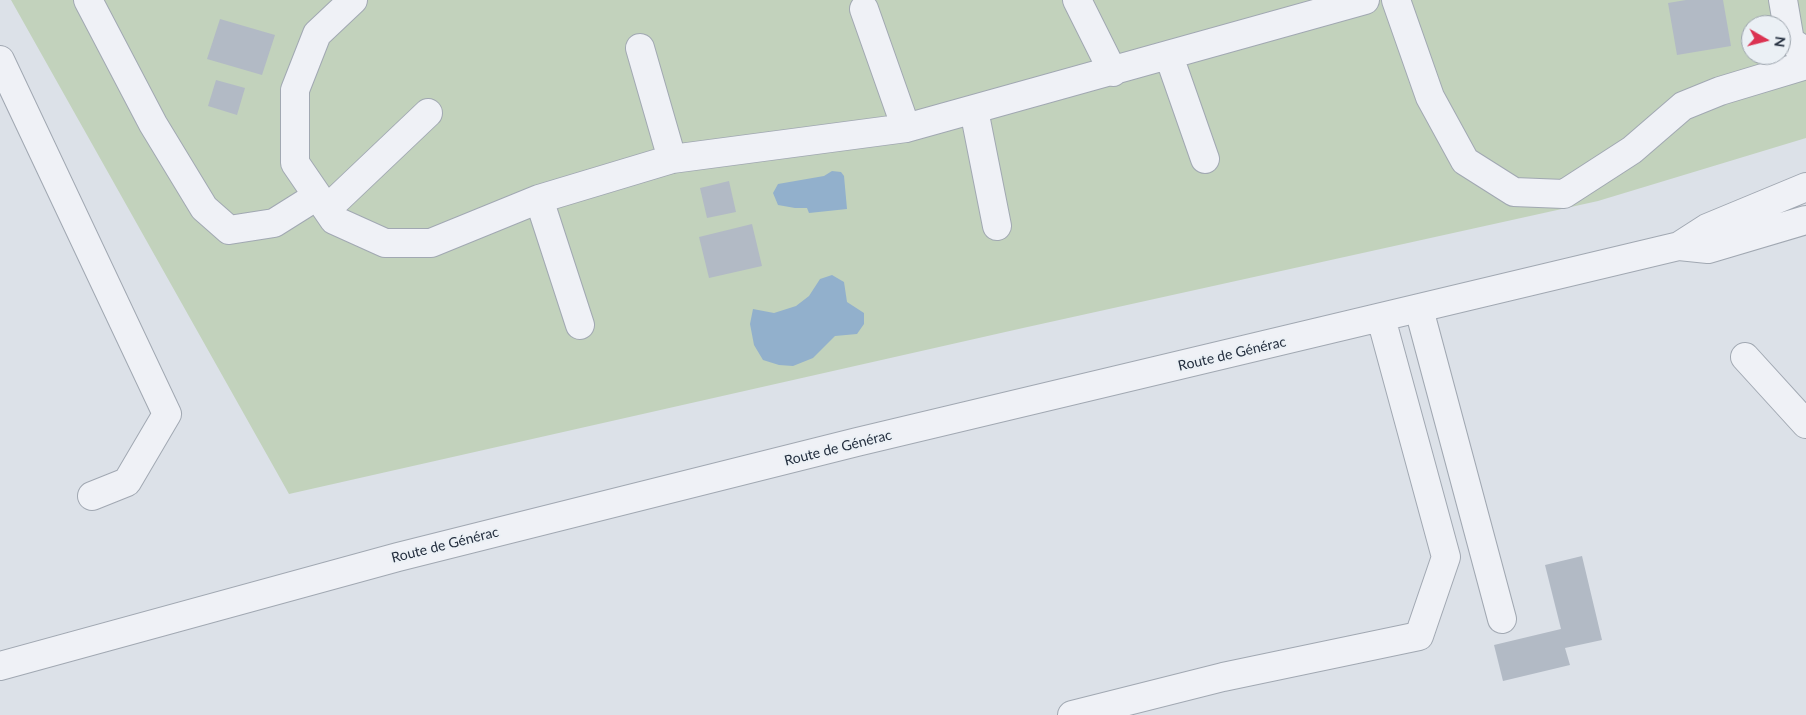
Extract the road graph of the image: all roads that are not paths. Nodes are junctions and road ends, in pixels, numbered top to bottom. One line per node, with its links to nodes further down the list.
1 (88, 0): 21 (street)
2 (353, 0): 21 (street)
3 (1077, 0): 13 (street)
4 (1365, 0): 10 (street)
5 (1396, 0): 12 (street)
6 (1783, 0): 9 (street)
7 (864, 9): 16 (street)
8 (640, 48): 17 (street)
9 (1806, 52)
10 (1169, 56): 13 (street); 18 (street)
11 (0, 60): 30 (street)
12 (1806, 65)
13 (1113, 72): 14 (street)
14 (974, 110): 16 (street); 23 (street)
15 (428, 113): 21 (street)
16 (906, 128): 17 (street)
17 (672, 159): 20 (street)
18 (1206, 160)
19 (1799, 189): 24 (street, Route de Générac)
20 (539, 199): 21 (street); 27 (street)
21 (322, 202)
22 (1806, 220): 24 (street, Route de Générac)
23 (997, 226)
24 (1679, 246): 25 (street, Route de Générac)
25 (1419, 309): 26 (street, Route de Générac); 31 (street)
26 (1381, 318): 32 (street, Route de Générac); 33 (street)
27 (580, 325)
28 (1745, 357): 29 (street)
29 (1806, 424)
30 (92, 496)
31 (1502, 619)
32 (0, 666)
33 (1072, 715)

